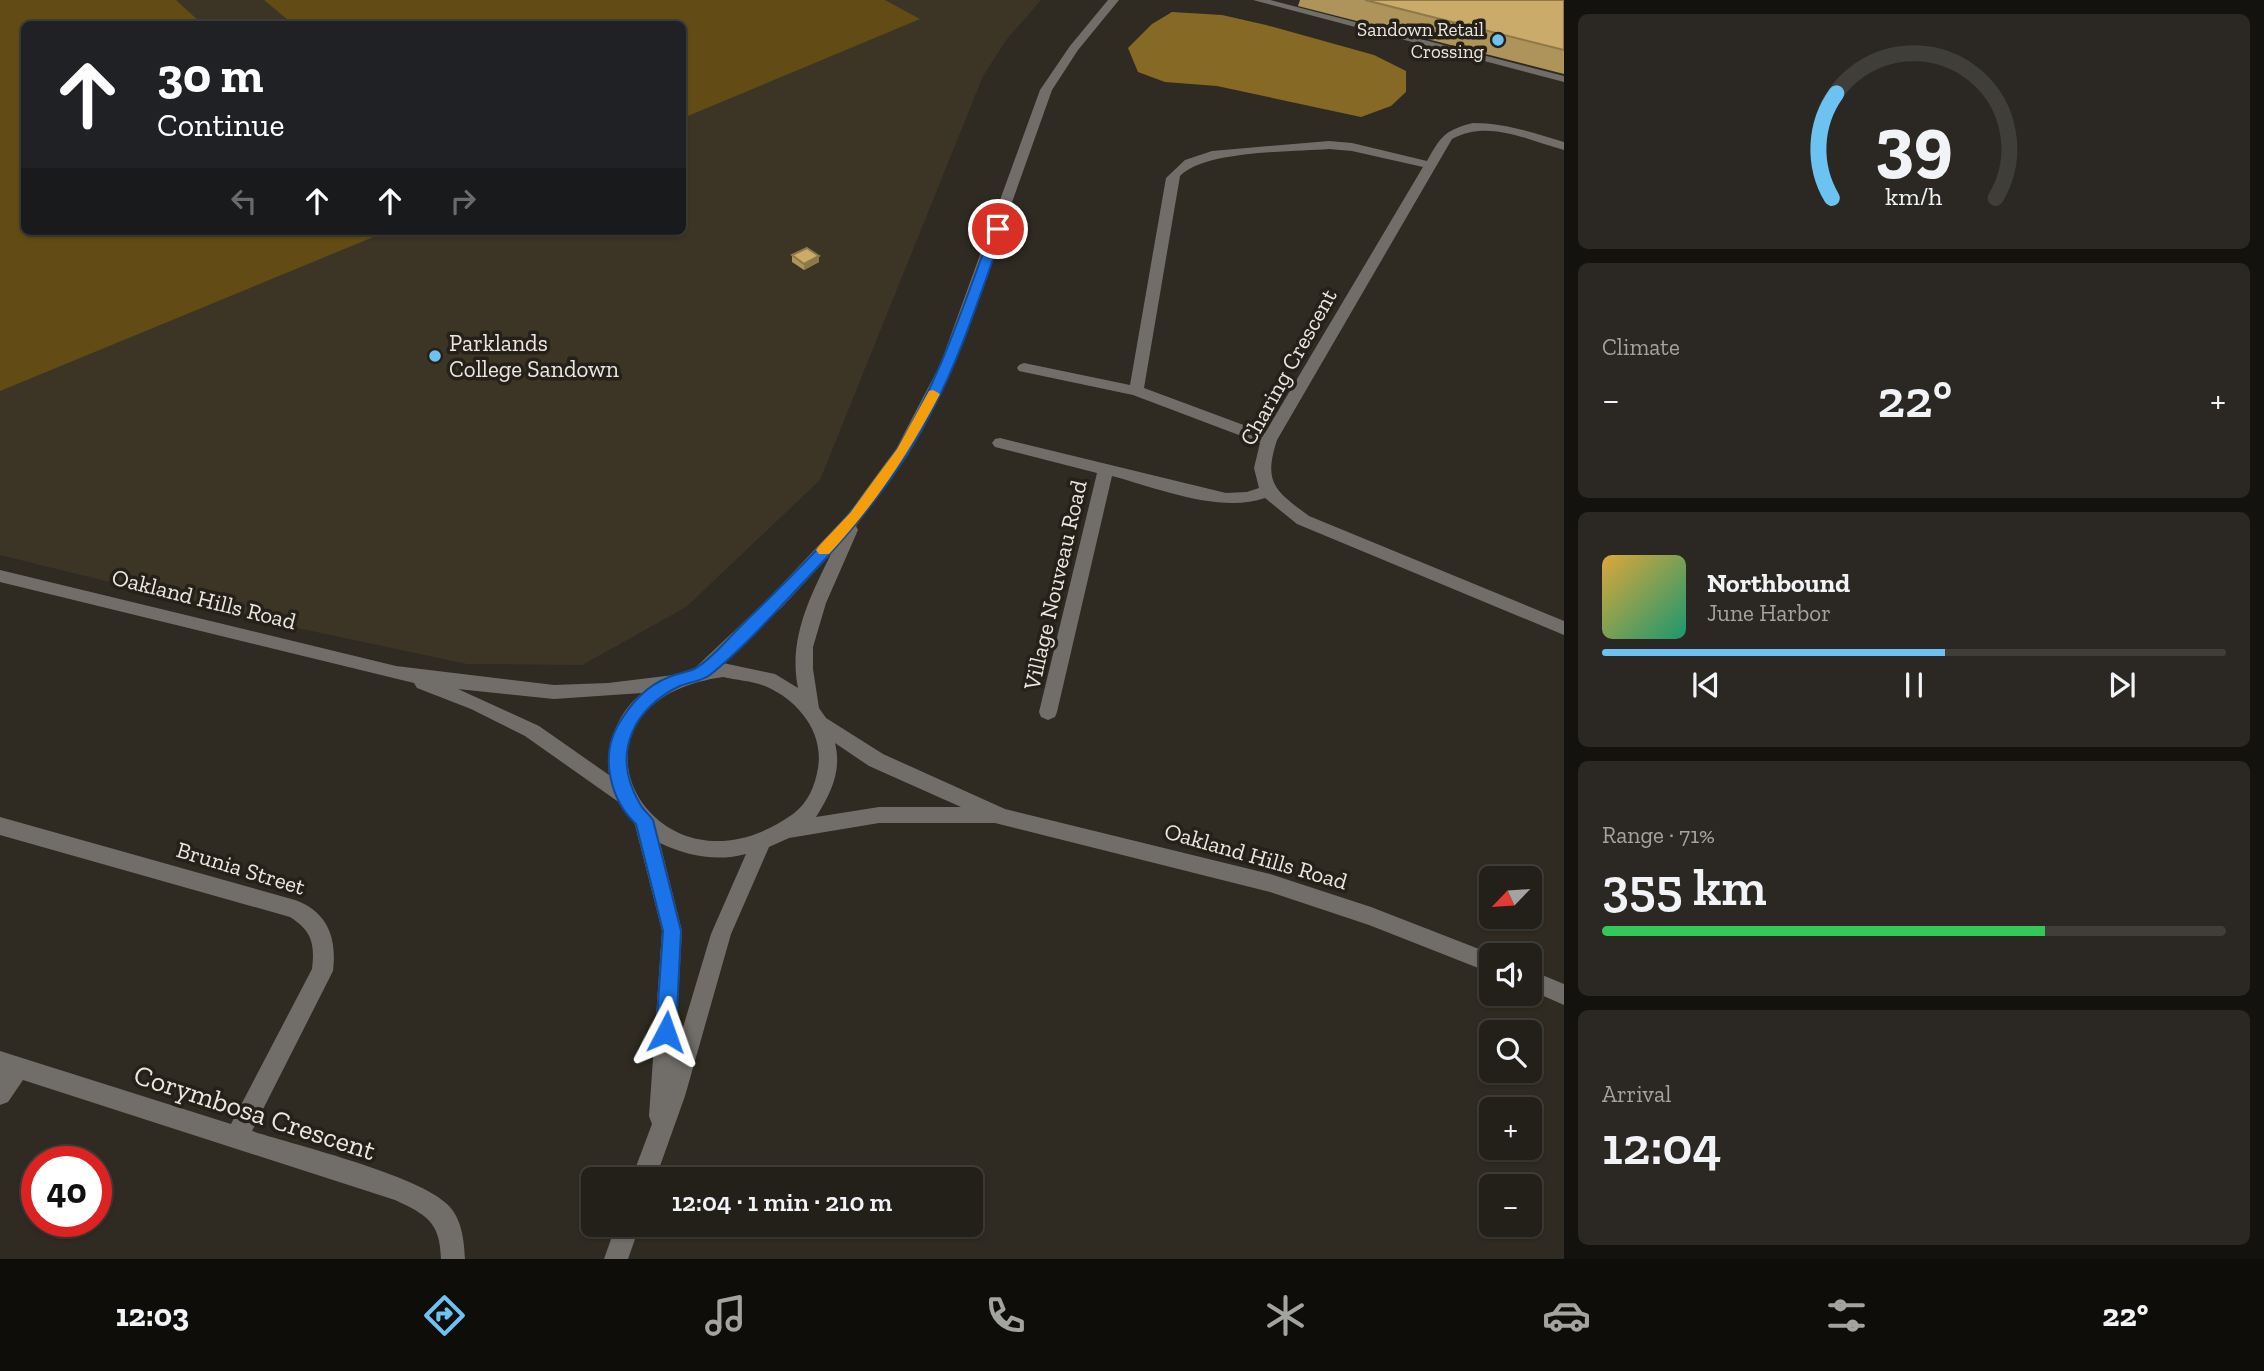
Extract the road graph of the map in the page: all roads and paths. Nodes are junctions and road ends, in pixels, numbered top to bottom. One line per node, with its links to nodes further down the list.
1 (1114, 0): 12 (street)
2 (1258, 0): 3 (street)
3 (1564, 79)
4 (1564, 146): 5 (street, Charing Crescent)
5 (1428, 165): 7 (street); 8 (street, Charing Crescent)
6 (1024, 368): 7 (street)
7 (1136, 391): 8 (street)
8 (1269, 440): 11 (street, Charing Crescent)
9 (1000, 443): 10 (street, Village Nouveau Road)
10 (1106, 468): 11 (street, Village Nouveau Road); 18 (street, Village Nouveau Road)
11 (1267, 491): 14 (street)
12 (855, 517): 16 (street); 19 (street)
13 (0, 576): 15 (street, Oakland Hills Road)
14 (1564, 628)
15 (396, 673): 17 (street, Oakland Hills Road); 20 (street, Oakland Hills Road)
16 (702, 673): 17 (street); 19 (street)
17 (673, 682): 20 (street)
18 (1048, 712)
19 (817, 716): 21 (street, Oakland Hills Road); 24 (street)
20 (626, 797): 22 (street)
21 (1002, 817): 24 (street, Oakland Hills Road); 26 (street, Oakland Hills Road)
22 (644, 820): 25 (street); 31 (street)
23 (0, 826): 32 (street, Brunia Street)
24 (785, 831): 25 (street)
25 (761, 843): 31 (street)
26 (1479, 958)
27 (1542, 985): 28 (street)
28 (1564, 995)
29 (9, 1065): 30 (street); 32 (street, Corymbosa Crescent)
30 (0, 1094)
31 (659, 1133): 33 (street)
32 (236, 1138): 35 (street, Corymbosa Crescent)
33 (647, 1167)
34 (624, 1237): 36 (street)
35 (453, 1259)
36 (616, 1259)

